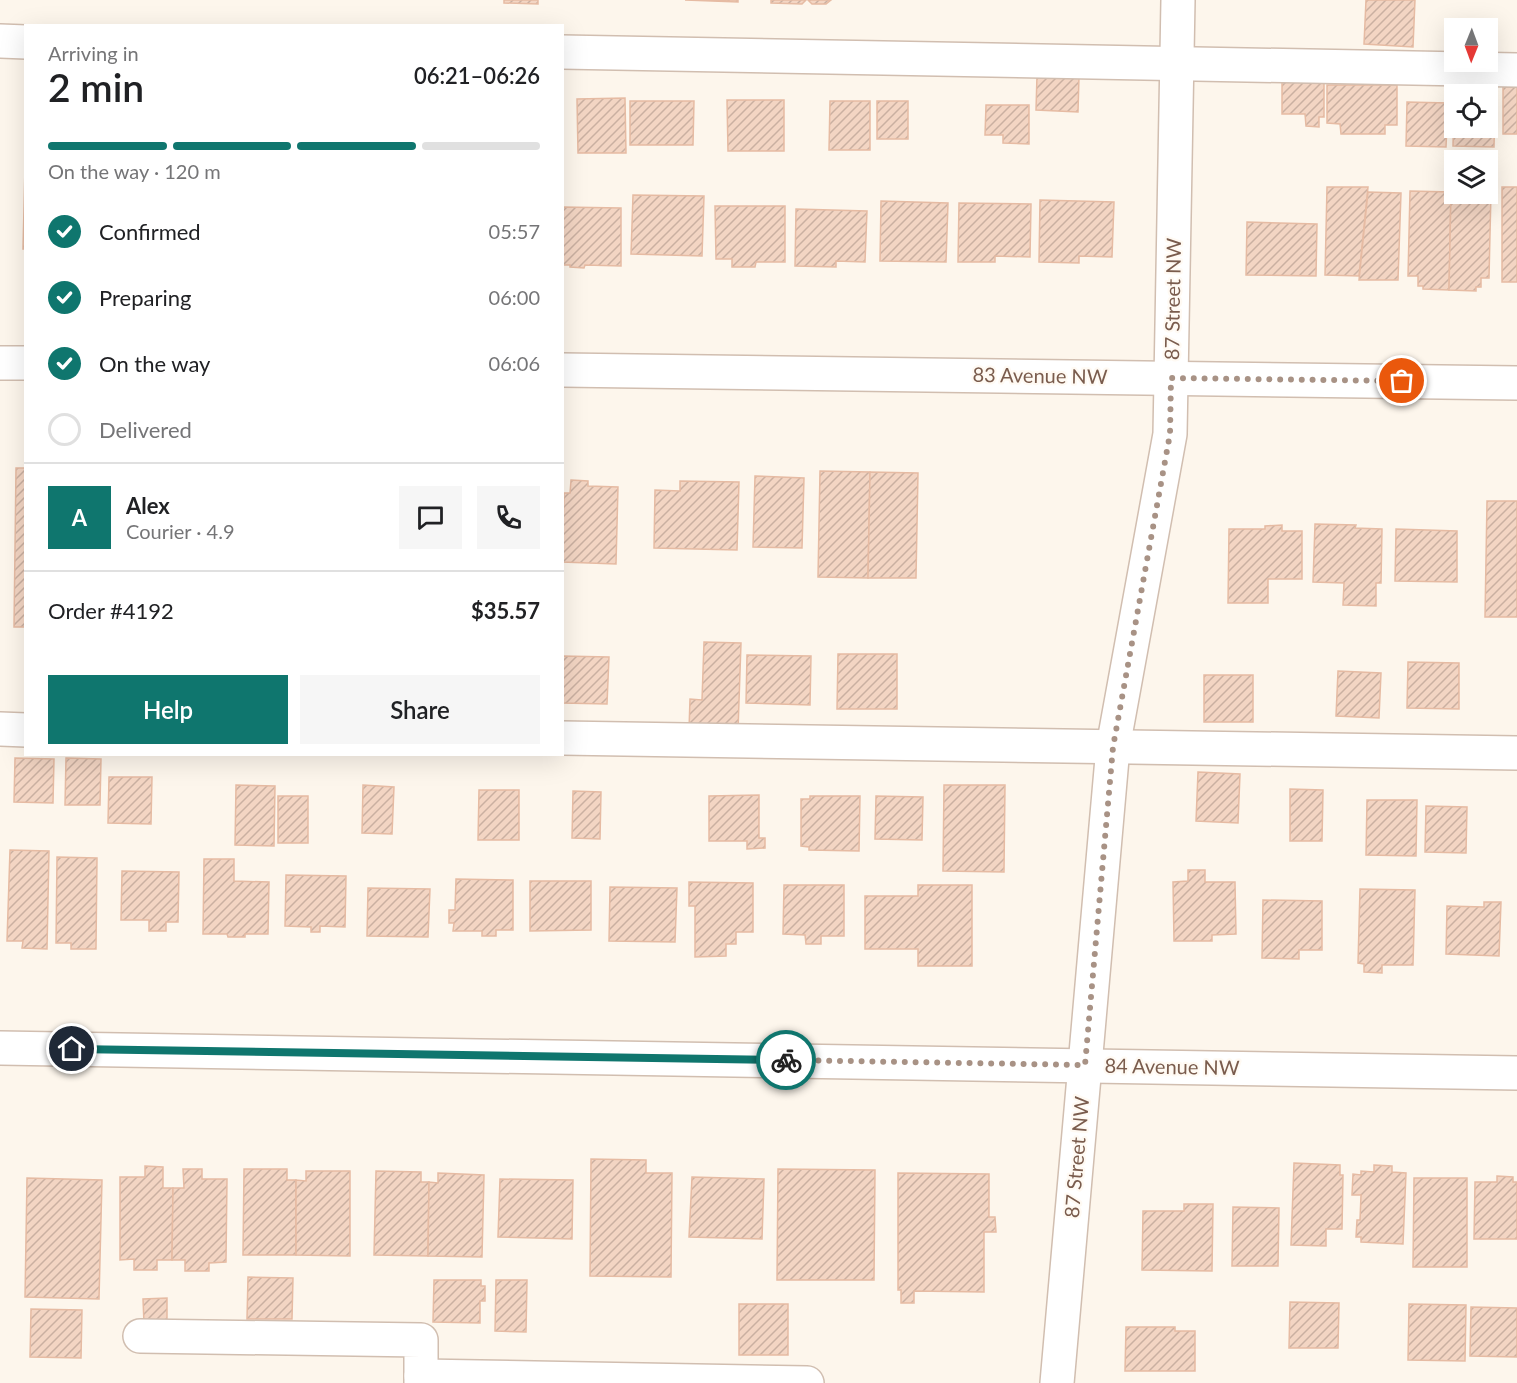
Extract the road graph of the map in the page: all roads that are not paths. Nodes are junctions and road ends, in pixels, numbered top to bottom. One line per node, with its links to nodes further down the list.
1 (1179, 0): 5 (street, 87 Street NW)
2 (0, 41): 3 (street)
3 (24, 42)
4 (564, 52): 5 (street)
5 (1177, 64): 6 (street); 10 (street, 87 Street NW)
6 (1517, 70)
7 (0, 363): 8 (street)
8 (24, 363)
9 (564, 370): 10 (street, 83 Avenue NW)
10 (1171, 378): 11 (street, 83 Avenue NW); 15 (street, 87 Street NW)
11 (1517, 383)
12 (0, 729): 13 (street)
13 (24, 730)
14 (564, 738): 15 (street)
15 (1113, 747): 16 (street); 18 (street, 87 Street NW)
16 (1517, 753)
17 (0, 1048): 18 (street, 84 Avenue NW)
18 (1085, 1065): 19 (street, 84 Avenue NW); 23 (street, 87 Street NW)
19 (1517, 1073)
20 (140, 1336): 21 (street)
21 (421, 1380): 22 (street)
22 (807, 1383)
23 (1057, 1383)

